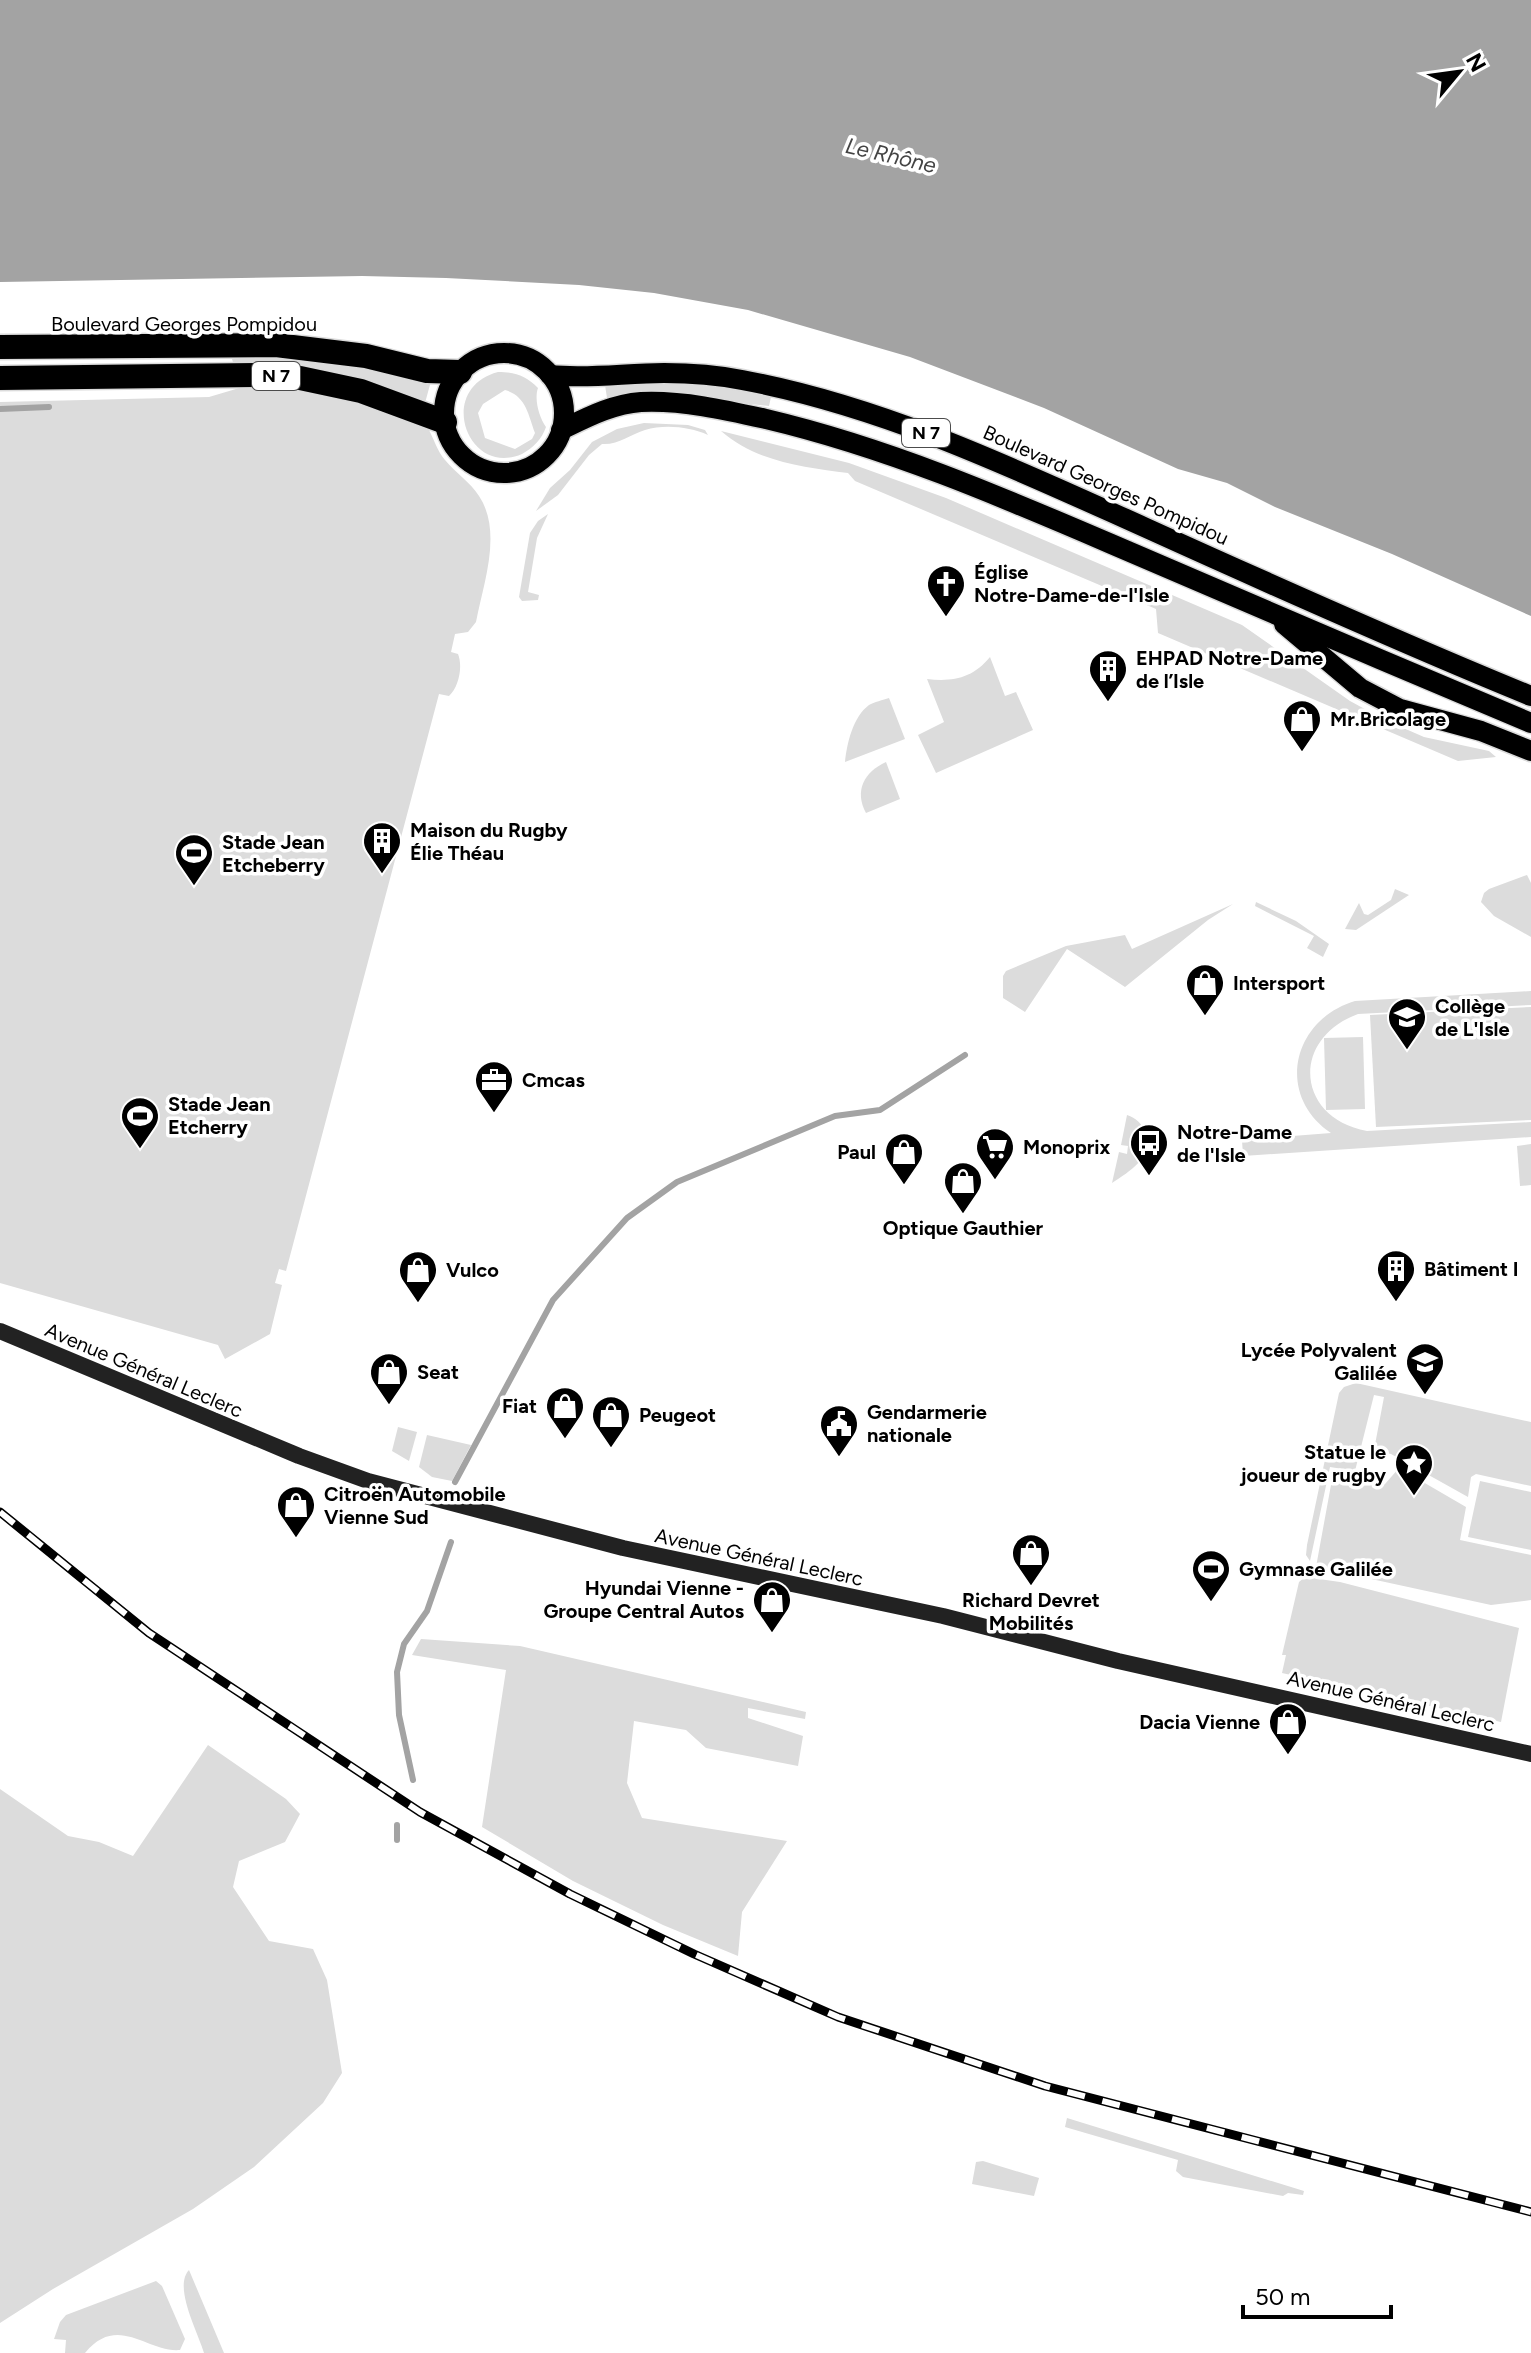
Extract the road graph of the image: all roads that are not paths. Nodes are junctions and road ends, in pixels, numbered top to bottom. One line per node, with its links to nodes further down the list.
1 (0, 347): 2 (highway, Boulevard Georges Pompidou / N 7)
2 (460, 372): 3 (main road); 5 (main road)
3 (550, 375): 6 (main road); 8 (main road, Boulevard Georges Pompidou / N 7)
4 (0, 378): 5 (highway, N 7)
5 (445, 422): 6 (main road)
6 (561, 430): 7 (main road, N 7)
7 (1268, 612): 9 (main road, N 7); 10 (main road)
8 (1531, 696)
9 (1531, 723)
10 (1531, 751)
11 (0, 1331): 12 (main road, Avenue Général Leclerc)
12 (1531, 1754)

